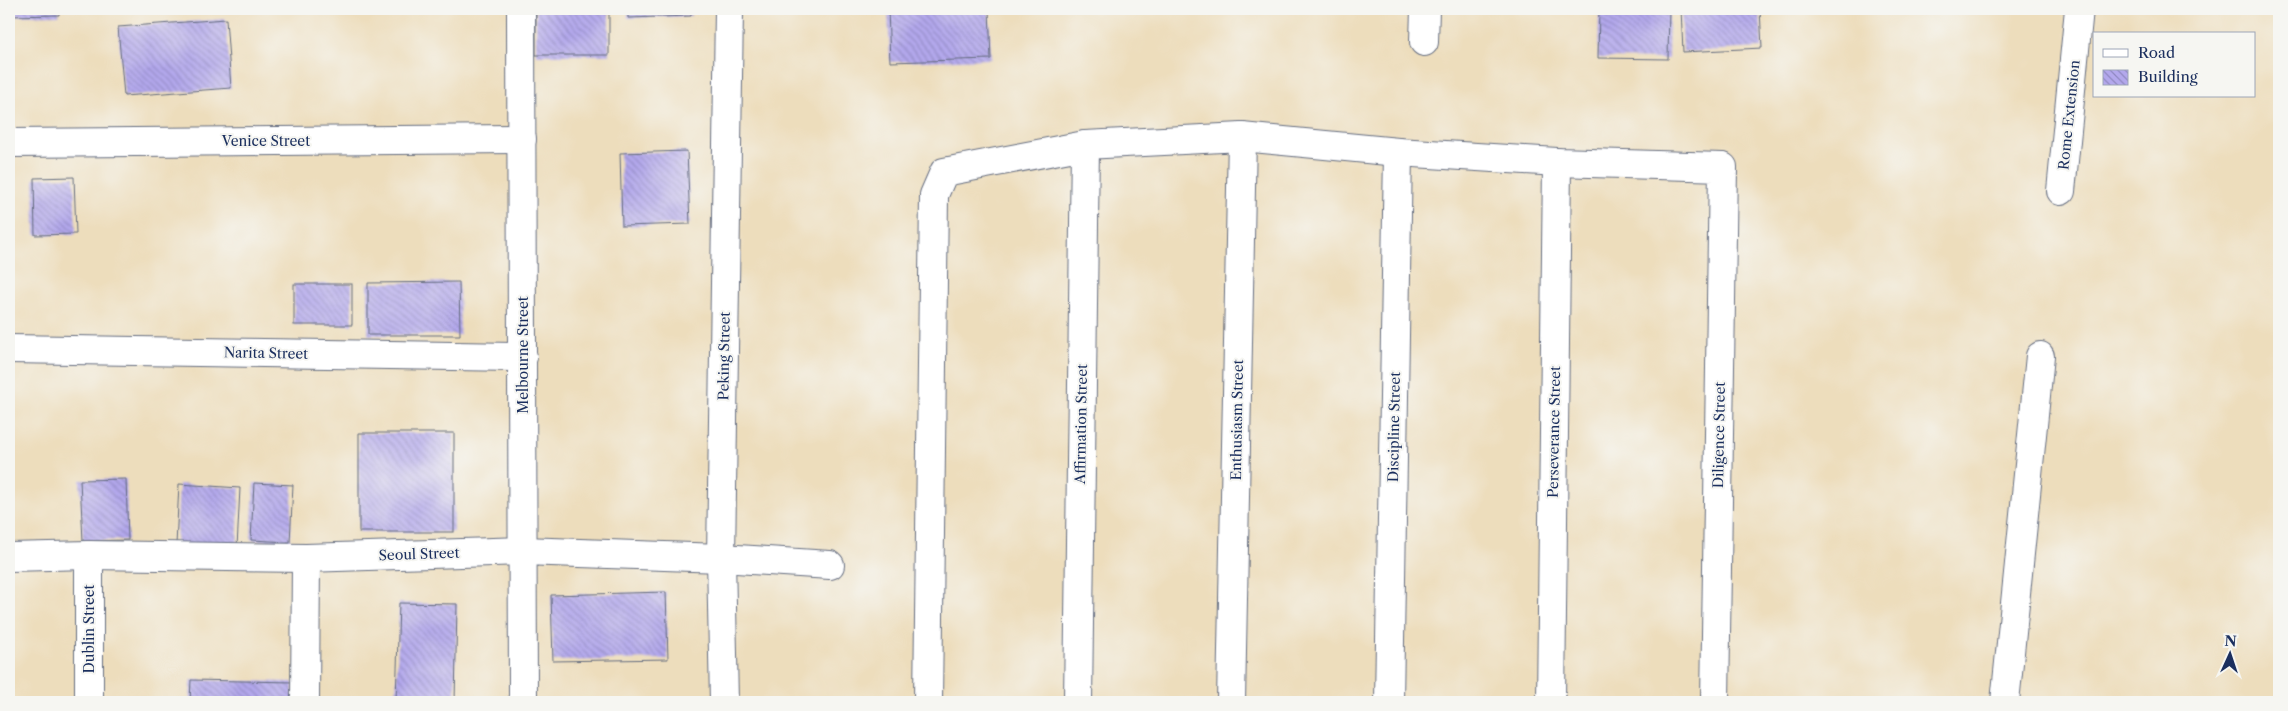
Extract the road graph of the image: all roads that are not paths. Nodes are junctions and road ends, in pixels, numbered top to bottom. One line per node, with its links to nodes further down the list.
1 (521, 9): 7 (street, Melbourne Street)
2 (729, 9): 20 (street, Peking Street)
3 (1424, 9): 5 (street)
4 (2080, 9): 12 (street, Rome Extension)
5 (1424, 42)
6 (1242, 137): 9 (street); 10 (street); 28 (street, Enthusiasm Street)
7 (522, 139): 8 (street, Venice Street); 15 (street, Melbourne Street)
8 (9, 143)
9 (1085, 146): 26 (street); 27 (street, Affirmation Street)
10 (1398, 152): 11 (street); 29 (street, Discipline Street)
11 (1557, 162): 30 (street, Perseverance Street); 31 (street, Diligence Street)
12 (2061, 191)
13 (9, 349): 15 (street, Narita Street)
14 (2040, 356): 32 (street)
15 (523, 357): 16 (street, Melbourne Street)
16 (523, 551): 19 (street, Seoul Street); 20 (street, Seoul Street); 24 (street, Melbourne Street)
17 (89, 556): 18 (street, Seoul Street); 19 (street, Seoul Street); 22 (street, Dublin Street)
18 (9, 557)
19 (306, 558): 23 (street)
20 (721, 558): 21 (street, Seoul Street); 25 (street, Peking Street)
21 (830, 565)
22 (89, 702)
23 (305, 702)
24 (524, 702)
25 (724, 702)
26 (928, 702)
27 (1078, 702)
28 (1231, 702)
29 (1389, 702)
30 (1551, 702)
31 (1715, 702)
32 (2005, 702)

